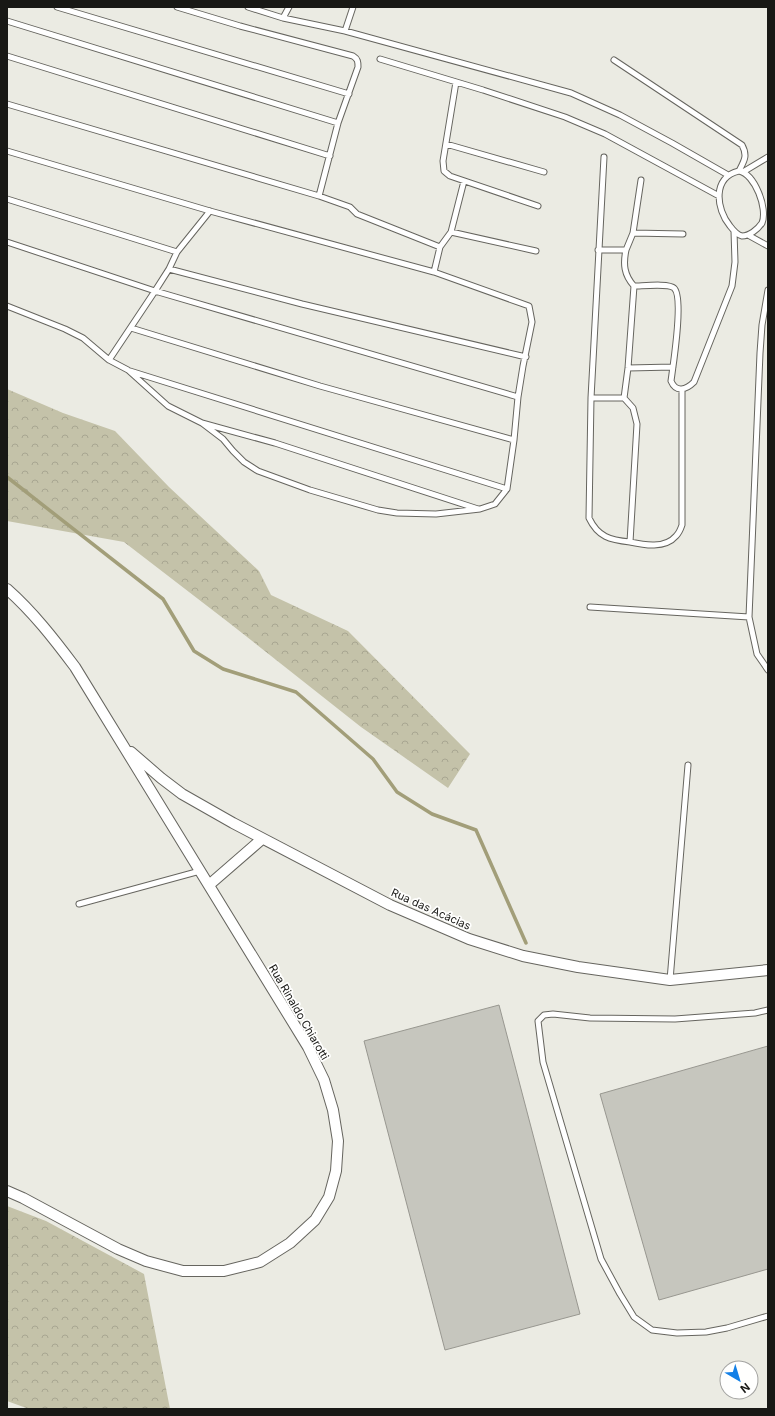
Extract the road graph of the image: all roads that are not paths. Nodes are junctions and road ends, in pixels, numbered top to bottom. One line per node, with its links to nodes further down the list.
1 (57, 7): 13 (lane)
2 (178, 7): 13 (lane)
3 (248, 7): 6 (lane)
4 (288, 7): 6 (lane)
5 (353, 7): 8 (lane)
6 (283, 18): 8 (lane)
7 (7, 21): 15 (lane)
8 (345, 31): 23 (lane)
9 (7, 56): 18 (lane)
10 (380, 59): 12 (lane)
11 (614, 60): 21 (lane)
12 (456, 82): 16 (lane); 27 (lane)
13 (349, 94): 15 (lane)
14 (7, 104): 26 (lane)
15 (338, 123): 18 (lane)
16 (446, 144): 22 (lane); 25 (lane)
17 (7, 151): 30 (lane)
18 (330, 156): 26 (lane)
19 (604, 156): 39 (lane)
20 (768, 157): 21 (lane)
21 (741, 171): 23 (lane); 35 (lane)
22 (544, 172)
23 (728, 175): 27 (lane)
24 (641, 180): 33 (lane)
25 (464, 181): 29 (lane); 32 (lane)
26 (319, 196): 37 (lane)
27 (719, 196): 31 (lane)
28 (7, 199): 41 (lane)
29 (538, 206)
30 (210, 211): 41 (lane); 44 (lane)
31 (734, 231): 35 (lane); 55 (lane)
32 (451, 232): 37 (lane); 42 (lane)
33 (633, 233): 34 (lane); 40 (lane)
34 (683, 234)
35 (748, 235): 38 (lane)
36 (7, 242): 47 (lane)
37 (440, 246): 44 (lane)
38 (768, 246)
39 (598, 250): 40 (lane); 57 (lane)
40 (626, 250): 45 (lane)
41 (178, 252): 43 (lane)
42 (536, 252)
43 (169, 269): 47 (lane); 50 (lane)
44 (434, 272): 50 (lane)
45 (634, 286): 52 (lane); 53 (lane)
46 (768, 290): 66 (lane)
47 (155, 291): 49 (lane); 56 (lane)
48 (7, 306): 51 (lane)
49 (131, 328): 51 (lane); 60 (lane)
50 (526, 357): 56 (lane)
51 (109, 360): 54 (lane)
52 (673, 367): 53 (lane); 55 (lane)
53 (628, 368): 58 (lane)
54 (128, 370): 59 (lane); 61 (lane)
55 (682, 390): 63 (lane)
56 (518, 397): 60 (lane)
57 (591, 398): 58 (lane); 63 (lane)
58 (624, 398): 63 (lane)
59 (202, 423): 62 (lane); 62 (lane)
60 (514, 440): 61 (lane)
61 (507, 489): 62 (lane)
62 (480, 509)
63 (630, 542)
64 (7, 589): 68 (street, Rua Rinaldo Chiarotti)
65 (590, 607): 66 (lane)
66 (749, 617): 67 (lane)
67 (768, 670)
68 (123, 745): 70 (street, Rua das Acácias); 71 (street, Rua Rinaldo Chiarotti)
69 (688, 764): 75 (lane)
70 (262, 839): 72 (street); 75 (street, Rua das Acácias)
71 (200, 871): 72 (street, Rua Rinaldo Chiarotti); 73 (lane)
72 (209, 886): 77 (street, Rua Rinaldo Chiarotti)
73 (79, 904)
74 (768, 970): 75 (street, Rua das Acácias)
75 (670, 980)
76 (768, 1010): 78 (lane)
77 (7, 1191)
78 (768, 1316)

